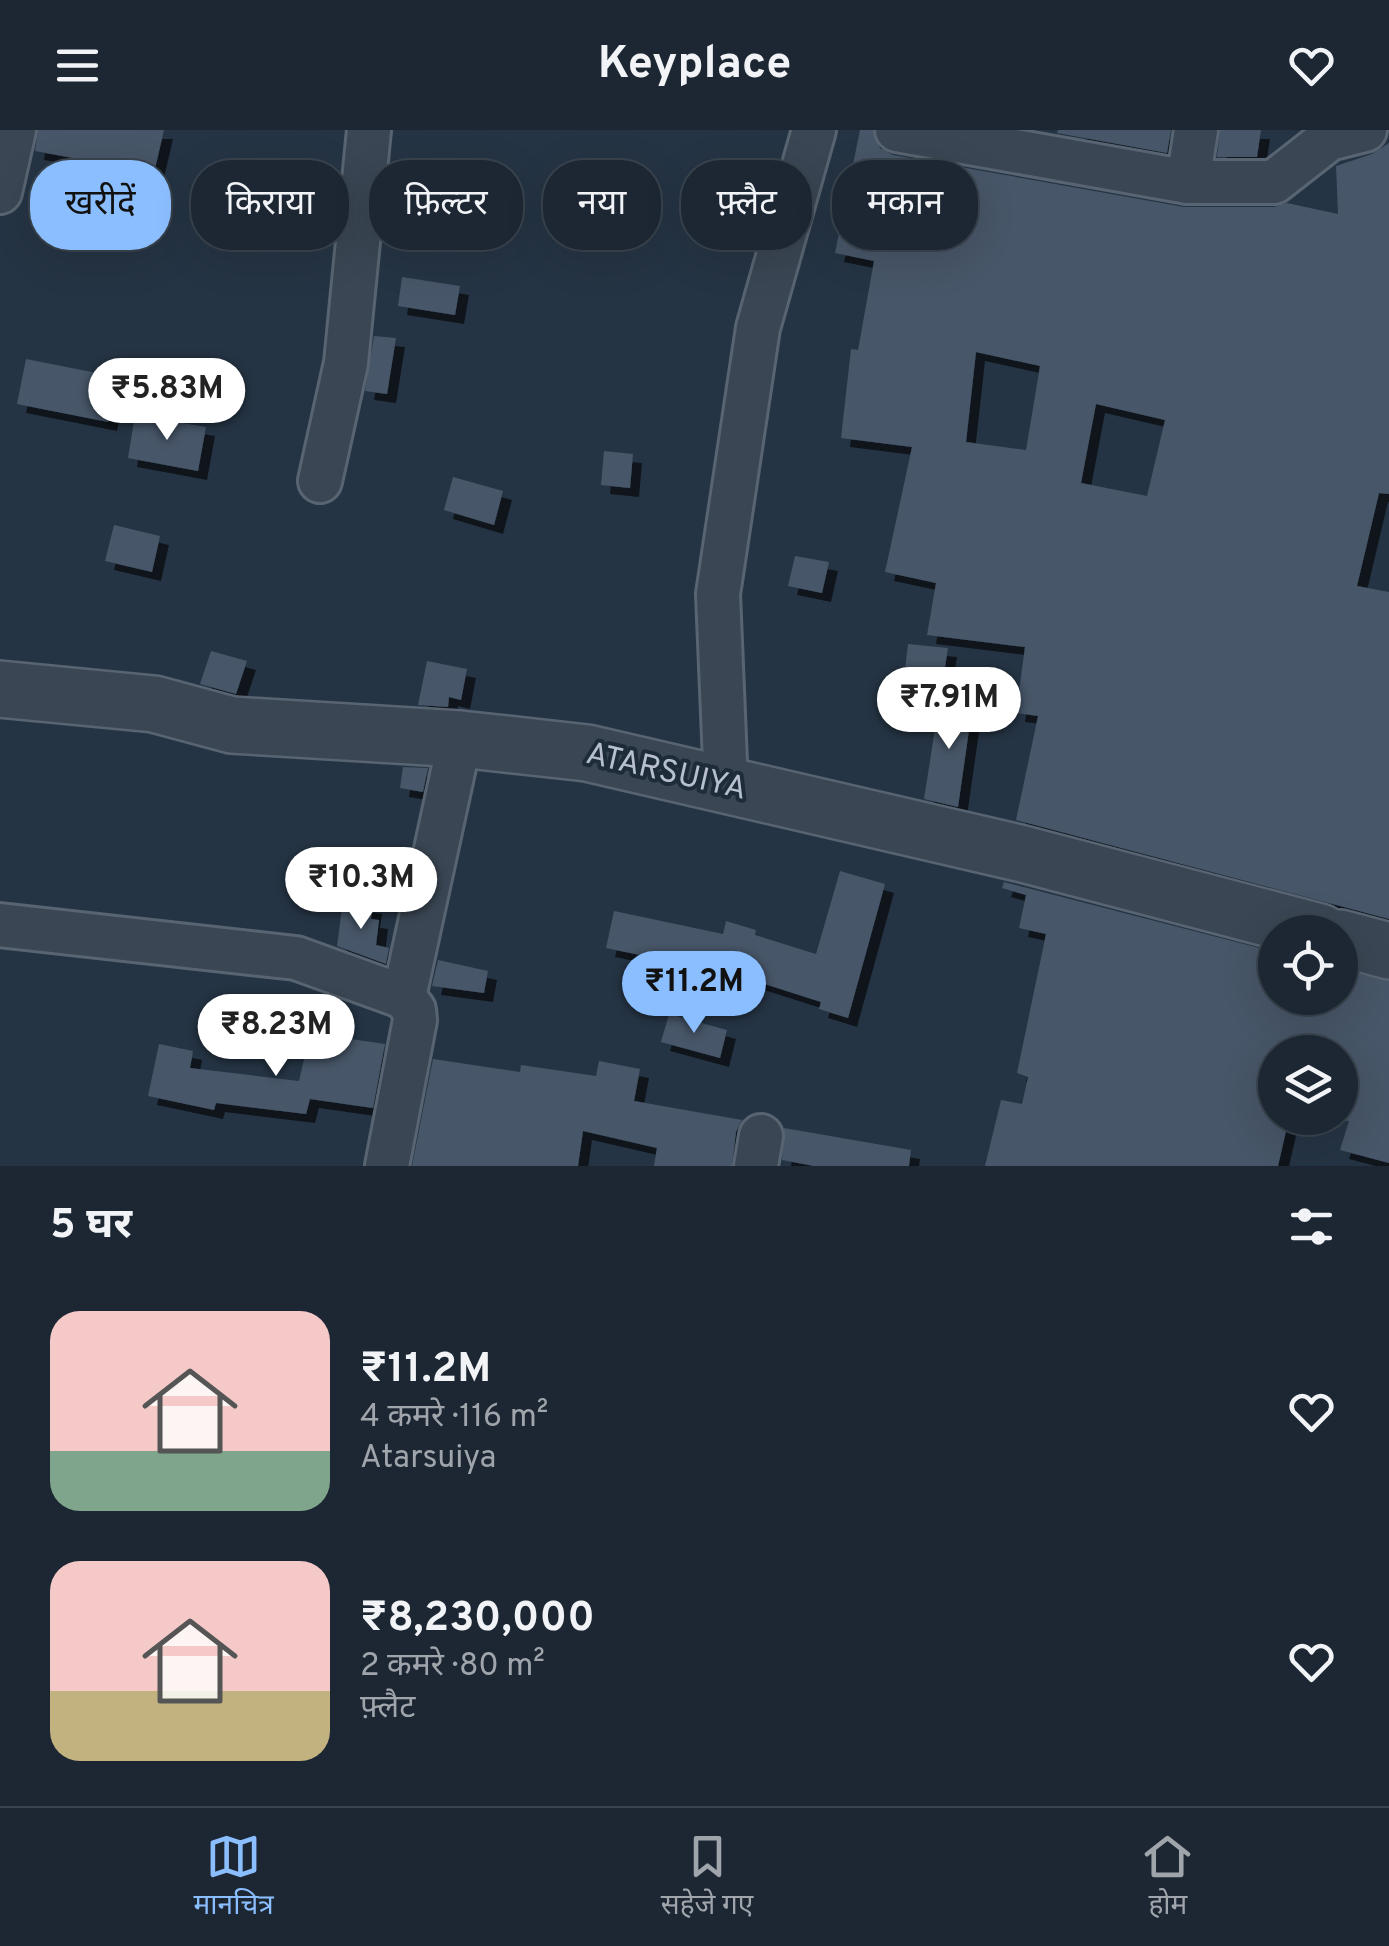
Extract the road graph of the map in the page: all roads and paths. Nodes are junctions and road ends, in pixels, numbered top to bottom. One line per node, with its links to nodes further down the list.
1 (14, 130): 8 (street)
2 (369, 130): 9 (street)
3 (814, 130): 12 (street)
4 (897, 130): 7 (street)
5 (1196, 130): 7 (street)
6 (1365, 130): 7 (street)
7 (1188, 182)
8 (0, 192)
9 (320, 481)
10 (0, 690): 11 (street, ATARSUIYA)
11 (460, 739): 12 (street, ATARSUIYA); 17 (street)
12 (726, 786): 13 (street, ATARSUIYA)
13 (1258, 916)
14 (0, 924): 17 (street)
15 (1358, 943): 16 (street)
16 (1389, 951)
17 (404, 997): 18 (street)
18 (387, 1166)

